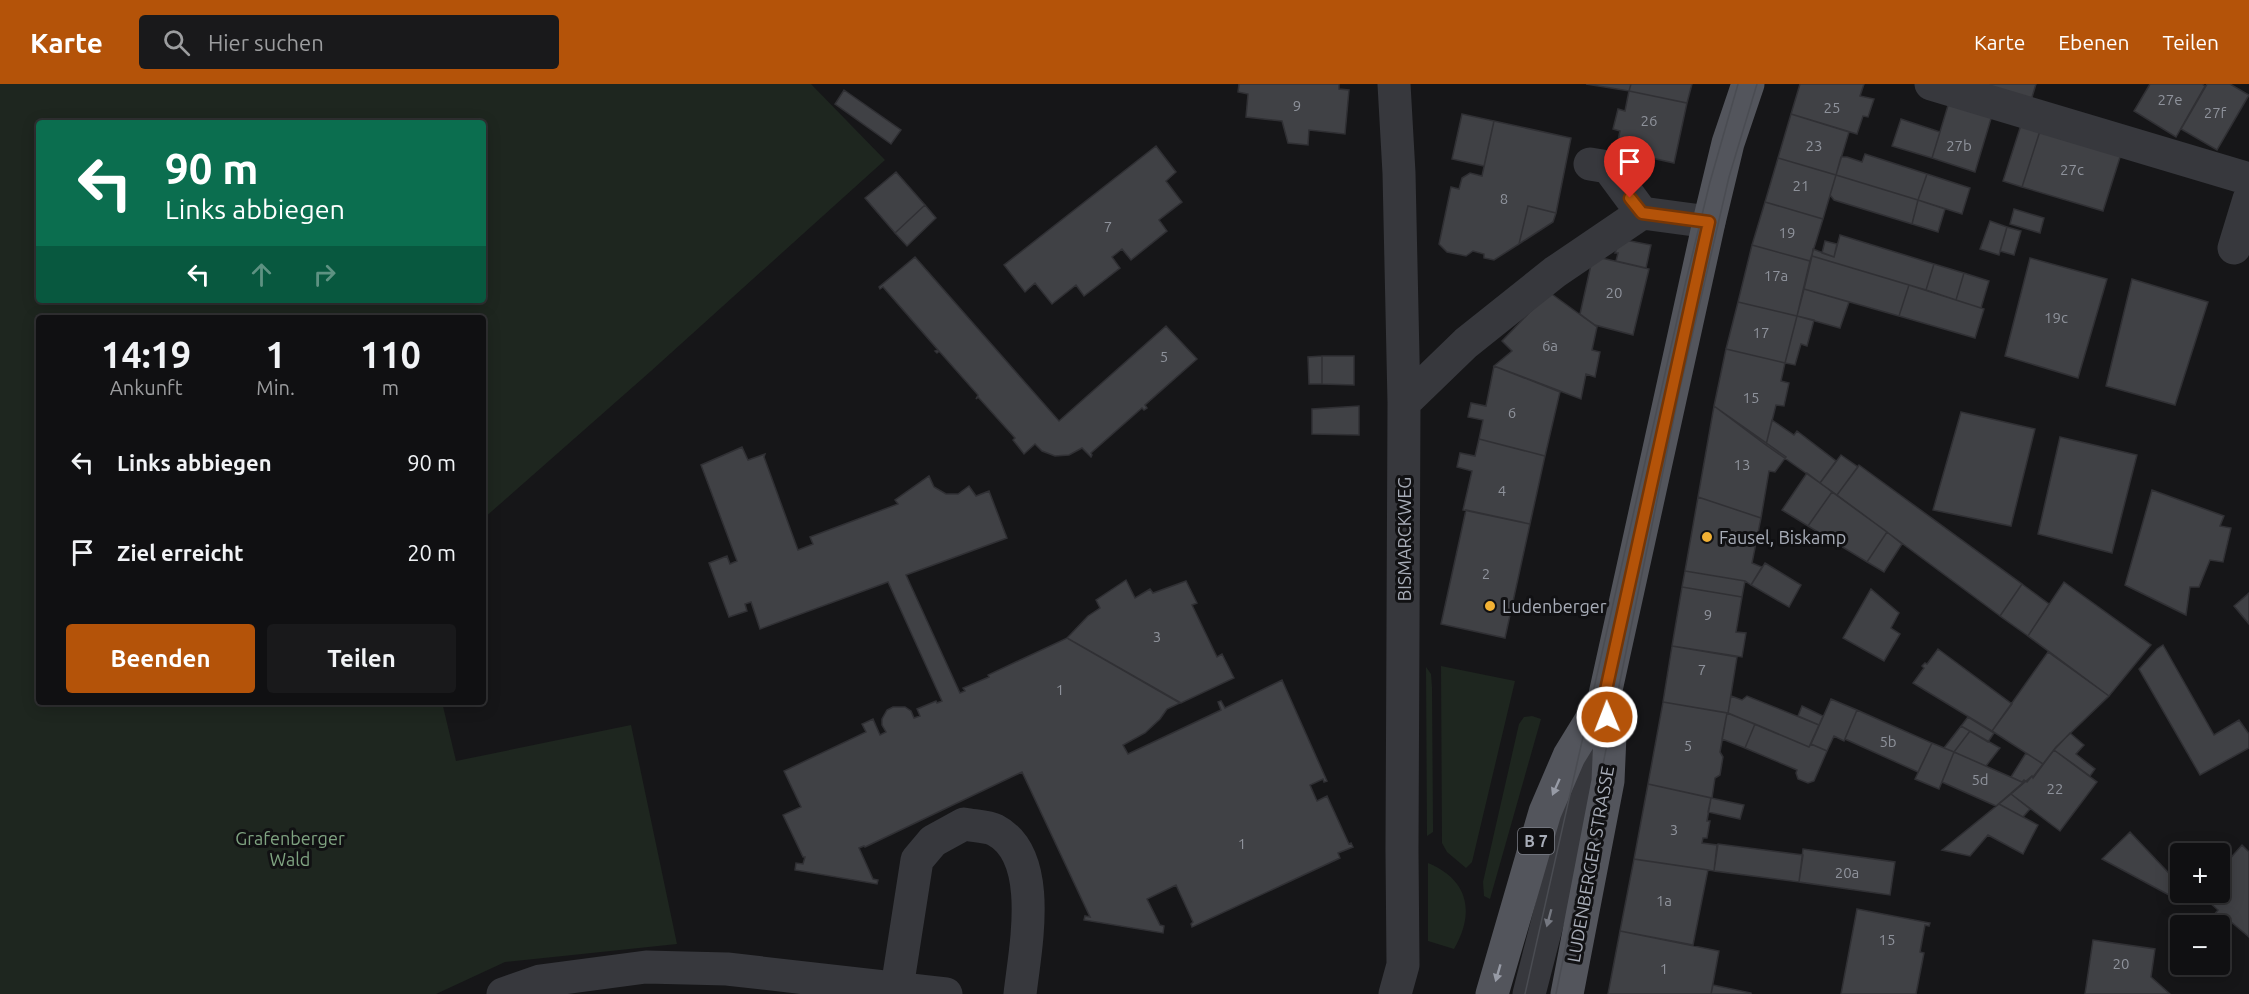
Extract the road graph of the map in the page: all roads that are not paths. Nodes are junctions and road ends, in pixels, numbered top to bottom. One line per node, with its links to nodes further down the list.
1 (1394, 84): 10 (street, BISMARCKWEG)
2 (1748, 84): 8 (main road, LUDENBERGER STRASSE / B 7)
3 (1931, 84): 5 (street)
4 (1590, 164): 7 (street)
5 (2249, 179)
6 (2249, 199): 9 (street)
7 (1642, 213): 8 (street); 10 (street)
8 (1709, 222): 11 (main road, LUDENBERGER STRASSE / B 7)
9 (2234, 248)
10 (1404, 403): 16 (street, BISMARCKWEG)
11 (1604, 699): 17 (main road, LUDENBERGER STRASSE / B 7, one-way to 17); 18 (street, one-way to 18); 19 (street); 20 (main road, LUDENBERGER STRASSE / B 7)
12 (897, 988): 13 (street); 14 (street); 15 (street)
13 (503, 994)
14 (946, 994)
15 (1020, 994)
16 (1395, 994)
17 (1492, 994)
18 (1529, 994)
19 (1556, 994)
20 (1567, 994)

